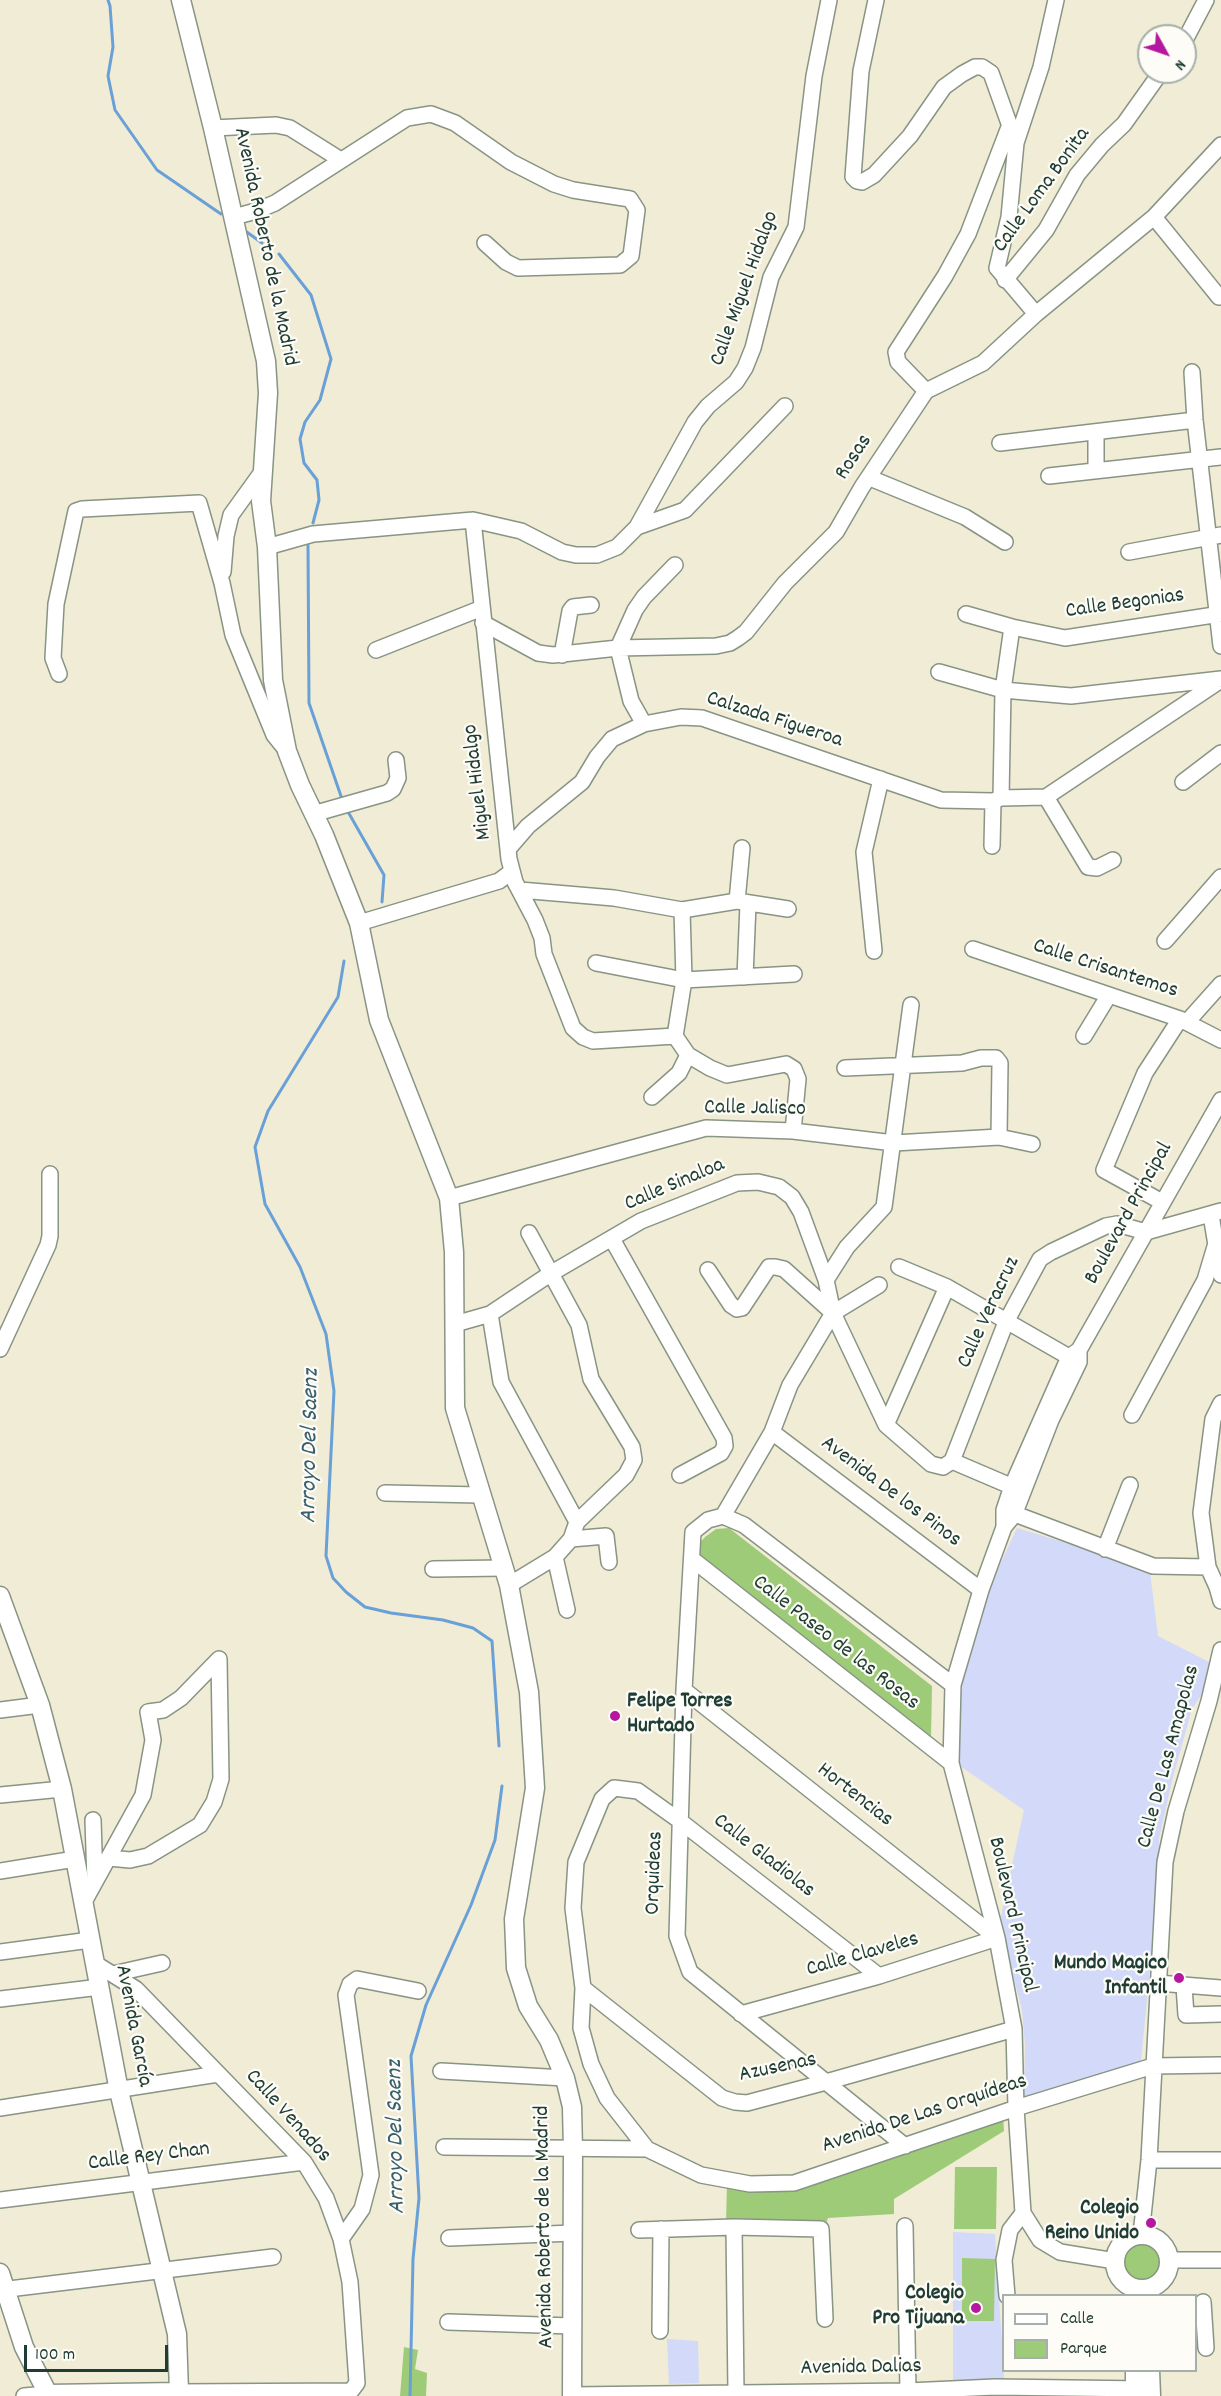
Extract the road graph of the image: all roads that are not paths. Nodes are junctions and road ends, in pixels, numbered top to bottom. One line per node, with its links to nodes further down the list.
1 (181, 0): 9 (main road, Avenida Roberto de la Madrid)
2 (829, 0): 32 (street, Calle Miguel Hidalgo)
3 (876, 0): 8 (street)
4 (1056, 0): 10 (street)
5 (1206, 0): 6 (street)
6 (1193, 24)
7 (1152, 84): 16 (street, Calle Loma Bonita)
8 (1009, 127): 10 (street); 20 (street)
9 (213, 128): 12 (street); 13 (main road, Avenida Roberto de la Madrid)
10 (1016, 143): 16 (street)
11 (1221, 145): 14 (street)
12 (341, 160): 13 (street); 15 (street)
13 (234, 217): 28 (main road, Avenida Roberto de la Madrid)
14 (1154, 217): 17 (street); 18 (street)
15 (485, 243)
16 (1005, 280): 18 (street)
17 (1219, 297)
18 (1036, 314): 20 (street)
19 (1192, 372): 22 (street)
20 (926, 391): 30 (street, Rosas)
21 (785, 406): 32 (street, Calle Miguel Hidalgo)
22 (1195, 420): 23 (street); 26 (street)
23 (1096, 433): 24 (street); 27 (street)
24 (1000, 444)
25 (1221, 457): 26 (street)
26 (1200, 460): 27 (street); 33 (street)
27 (1096, 470): 29 (street)
28 (262, 472): 35 (main road, Avenida Roberto de la Madrid); 38 (street)
29 (1049, 476)
30 (870, 478): 34 (street); 45 (street, Rosas)
31 (473, 520): 32 (street, Calle Miguel Hidalgo); 35 (street, Calle Miguel Hidalgo); 42 (street, Miguel Hidalgo)
32 (637, 527)
33 (1215, 536): 36 (street); 41 (street)
34 (1005, 542)
35 (267, 547): 53 (main road, Avenida Roberto de la Madrid)
36 (1129, 552)
37 (675, 565): 45 (street)
38 (222, 583): 49 (street); 53 (street)
39 (591, 605): 47 (street)
40 (966, 614): 43 (street, Calle Begonias)
41 (1220, 615): 43 (street, Calle Begonias); 44 (street)
42 (483, 616): 46 (street); 47 (street, Rosas); 62 (street, Miguel Hidalgo)
43 (1012, 627): 51 (street)
44 (1221, 646)
45 (618, 648): 47 (street, Rosas); 52 (street)
46 (376, 650)
47 (562, 654)
48 (939, 672): 51 (street)
49 (59, 674)
50 (1221, 680): 51 (street); 58 (street)
51 (1003, 690): 59 (street)
52 (644, 724): 56 (street, Calzada Figueroa); 62 (street, Calzada Figueroa)
53 (287, 751): 60 (main road, Avenida Roberto de la Madrid)
54 (1221, 753): 57 (street)
55 (396, 760): 60 (street)
56 (881, 779): 59 (street, Calzada Figueroa); 75 (street)
57 (1183, 782)
58 (1046, 797): 59 (street, Calzada Figueroa); 64 (street)
59 (997, 799): 61 (street)
60 (313, 814): 72 (main road, Avenida Roberto de la Madrid)
61 (992, 846)
62 (509, 848): 65 (street, Miguel Hidalgo)
63 (742, 848): 69 (street)
64 (1113, 860)
65 (511, 872): 67 (street, Miguel Hidalgo); 72 (street)
66 (1221, 877): 68 (street)
67 (520, 890): 71 (street); 84 (street, Miguel Hidalgo)
68 (1215, 898): 73 (street)
69 (742, 902): 70 (street); 71 (street); 78 (street)
70 (788, 909)
71 (682, 910): 79 (street)
72 (359, 923): 97 (main road, Avenida Roberto de la Madrid)
73 (1165, 941)
74 (973, 949): 81 (street, Calle Crisantemos)
75 (874, 951)
76 (596, 963): 79 (street)
77 (794, 974): 78 (street)
78 (745, 977): 79 (street)
79 (684, 980): 84 (street)
80 (1221, 984): 83 (street)
81 (1109, 995): 83 (street, Calle Crisantemos); 85 (street)
82 (911, 1005): 88 (street)
83 (1184, 1020): 86 (street, Calle Crisantemos); 98 (street)
84 (675, 1036): 87 (street)
85 (1084, 1036)
86 (1221, 1040)
87 (688, 1055): 90 (street); 92 (street)
88 (904, 1064): 89 (street); 93 (street); 94 (street)
89 (845, 1068)
90 (652, 1097)
91 (1221, 1100): 98 (street, Boulevard Principal)
92 (793, 1131): 94 (street, Calle Jalisco); 97 (street, Calle Jalisco)
93 (999, 1137): 94 (street, Calle Jalisco); 95 (street, Calle Jalisco)
94 (894, 1143): 108 (street)
95 (1032, 1144)
96 (50, 1174): 115 (street)
97 (449, 1197): 114 (main road, Avenida Roberto de la Madrid)
98 (1162, 1202): 100 (street, Boulevard Principal)
99 (1216, 1213): 100 (street); 103 (street)
100 (1146, 1232): 113 (street, Calle Veracruz); 116 (street, Boulevard Principal)
101 (529, 1233): 106 (street)
102 (612, 1239): 106 (street, Calle Sinaloa); 108 (street, Calle Sinaloa); 122 (street)
103 (1217, 1240): 107 (street); 118 (street)
104 (899, 1267): 110 (street)
105 (708, 1270): 111 (street)
106 (550, 1274): 112 (street, Calle Sinaloa); 129 (street)
107 (1221, 1275)
108 (826, 1280): 111 (street, Calle Sinaloa)
109 (879, 1285): 111 (street)
110 (947, 1287): 113 (street); 119 (street)
111 (833, 1313): 119 (street, Calle Sinaloa); 120 (street)
112 (490, 1314): 114 (street, Calle Sinaloa); 129 (street)
113 (1006, 1322): 116 (street); 121 (street, Calle Veracruz)
114 (455, 1324): 126 (main road, Avenida Roberto de la Madrid)
115 (0, 1349)
116 (1076, 1356): 124 (street, Boulevard Principal)
117 (1221, 1402): 135 (street)
118 (1132, 1415)
119 (886, 1425): 121 (street)
120 (772, 1432): 127 (street); 138 (street, Avenida De los Pinos)
121 (951, 1461): 124 (street)
122 (680, 1475)
123 (1130, 1485): 131 (street)
124 (1017, 1489): 128 (street, Boulevard Principal)
125 (385, 1493): 126 (street)
126 (480, 1495): 137 (main road, Avenida Roberto de la Madrid)
127 (723, 1516): 133 (street, Orquideas); 144 (street, Calle Paseo de las Rosas)
128 (1008, 1517): 131 (street); 138 (street, Boulevard Principal)
129 (577, 1522): 130 (street)
130 (571, 1539): 132 (street); 134 (street)
131 (1105, 1549): 135 (street)
132 (555, 1557): 137 (street); 141 (street)
133 (692, 1559): 145 (street, Orquideas); 149 (street, Calle Paseo de las Rosas)
134 (609, 1563)
135 (1208, 1567): 139 (street)
136 (433, 1569): 137 (street)
137 (507, 1577): 178 (main road, Avenida Roberto de la Madrid)
138 (981, 1590): 144 (street, Boulevard Principal)
139 (1220, 1592)
140 (0, 1596): 142 (main road, Avenida García)
141 (567, 1610)
142 (4, 1619): 147 (main road, Avenida García)
143 (1221, 1650): 146 (street, Calle De Las Amapolas)
144 (953, 1685): 149 (street, Boulevard Principal)
145 (684, 1690): 153 (street, Orquideas); 159 (street, Hortencias)
146 (1215, 1704): 165 (street, Calle De Las Amapolas)
147 (40, 1705): 148 (street); 150 (main road, Avenida García)
148 (0, 1710)
149 (951, 1764): 159 (street, Boulevard Principal)
150 (62, 1789): 151 (street); 155 (main road, Avenida García)
151 (0, 1795)
152 (93, 1821): 157 (street)
153 (680, 1821): 163 (street, Calle Gladiolas); 167 (street, Calle Gladiolas); 171 (street, Orquideas)
154 (109, 1858): 154 (street); 157 (street)
155 (75, 1859): 156 (street); 158 (main road, Avenida García)
156 (0, 1871)
157 (95, 1882): 158 (street)
158 (84, 1902): 160 (main road, Avenida García)
159 (997, 1938): 163 (street, Calle Claveles); 173 (street, Boulevard Principal)
160 (90, 1940): 161 (street); 164 (main road, Avenida García)
161 (0, 1952)
162 (162, 1963): 164 (street)
163 (879, 1976): 171 (street, Calle Claveles)
164 (106, 1981): 170 (street); 177 (street, Calle Venados); 180 (main road, Avenida García)
165 (1158, 1983): 166 (street); 175 (street, Calle De Las Amapolas)
166 (1184, 1986): 168 (street); 172 (street)
167 (583, 1988): 179 (street, Azusenas); 185 (street)
168 (1221, 1988)
169 (418, 1991): 200 (street)
170 (0, 1999)
171 (741, 2014): 179 (street, Orquideas)
172 (1221, 2014)
173 (1014, 2029): 179 (street, Azusenas); 182 (street, Boulevard Principal)
174 (1221, 2065): 175 (street, Avenida De Las Orquídeas)
175 (1153, 2066): 182 (street, Avenida De Las Orquídeas); 187 (street, Calle De Las Amapolas)
176 (441, 2071): 178 (street)
177 (218, 2074): 180 (street); 189 (street, Calle Venados)
178 (565, 2078): 186 (main road, Avenida Roberto de la Madrid)
179 (826, 2082): 183 (street, Orquideas)
180 (119, 2091): 181 (street); 190 (main road, Avenida García)
181 (0, 2108)
182 (1016, 2108): 183 (street, Avenida De Las Orquídeas); 192 (street, Boulevard Principal)
183 (905, 2146): 185 (street, Avenida De Las Orquídeas)
184 (444, 2147): 186 (street)
185 (647, 2149): 186 (street)
186 (573, 2150): 197 (main road, Avenida Roberto de la Madrid)
187 (1149, 2160): 188 (street); 198 (street, Calle De Las Amapolas)
188 (1221, 2160)
189 (304, 2162): 190 (street, Calle Rey Chan); 200 (street, Calle Venados)
190 (139, 2182): 191 (street, Calle Rey Chan); 205 (main road, Avenida García)
191 (0, 2200)
192 (1023, 2214): 204 (street, Boulevard Principal); 208 (street)
193 (905, 2226): 217 (street)
194 (734, 2227): 195 (street); 210 (street); 220 (street)
195 (661, 2229): 196 (street); 213 (street)
196 (639, 2230)
197 (573, 2233): 199 (street); 212 (main road, Avenida Roberto de la Madrid)
198 (1141, 2235): 202 (main road); 204 (main road)
199 (449, 2238)
200 (341, 2239): 219 (street, Calle Venados)
201 (273, 2257): 205 (street)
202 (1170, 2260): 203 (street); 207 (main road)
203 (1221, 2260)
204 (1115, 2261): 207 (main road)
205 (161, 2271): 206 (street); 218 (main road, Avenida García)
206 (1, 2284): 222 (main road)
207 (1142, 2292)
208 (1007, 2294)
209 (1203, 2302): 214 (street)
210 (825, 2319)
211 (448, 2322): 212 (street)
212 (572, 2326): 225 (main road, Avenida Roberto de la Madrid)
213 (660, 2331)
214 (1208, 2348)
215 (1136, 2372): 221 (main road)
216 (1149, 2372): 221 (main road)
217 (908, 2391): 220 (street, Avenida Dalias); 221 (street, Avenida Dalias)
218 (179, 2392): 219 (street); 223 (main road)
219 (349, 2392)
220 (736, 2393): 225 (street, Avenida Dalias)
221 (1143, 2393)
222 (48, 2394): 223 (main road); 224 (street)
223 (101, 2395)
224 (24, 2396)
225 (572, 2396)

